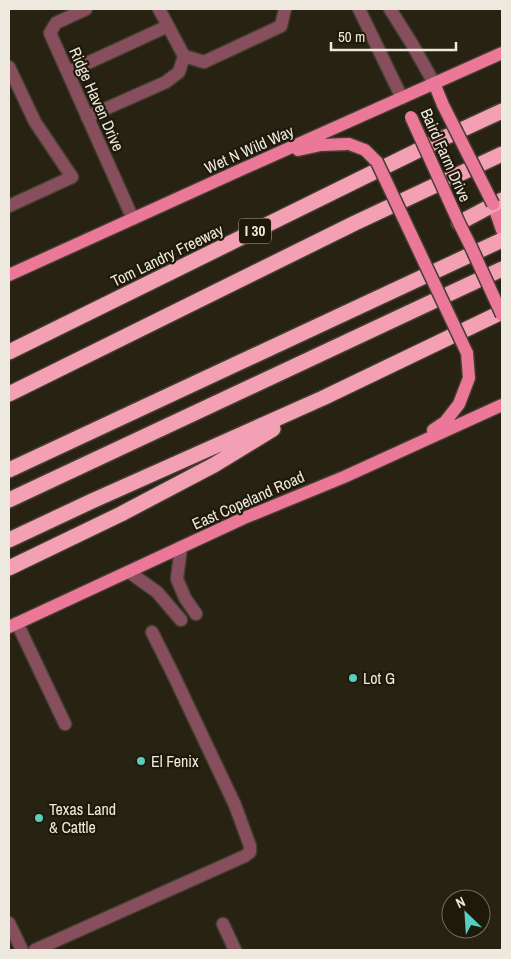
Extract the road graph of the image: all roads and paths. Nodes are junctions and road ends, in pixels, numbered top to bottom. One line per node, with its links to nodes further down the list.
1 (86, 9): 10 (street, Ridge Haven Drive)
2 (159, 9): 6 (street)
3 (285, 9): 8 (street)
4 (359, 9): 12 (street, Baird Farm Drive)
5 (390, 9): 11 (street, Baird Farm Drive)
6 (168, 26): 8 (street); 10 (street)
7 (502, 53): 11 (main road, Wet N Wild Way)
8 (184, 56): 14 (street)
9 (9, 67): 18 (street)
10 (68, 72): 14 (street, Ridge Haven Drive)
11 (434, 83): 12 (main road, Wet N Wild Way); 17 (main road, Baird Farm Drive, bridge)
12 (402, 98): 16 (main road, Wet N Wild Way); 20 (main road, Baird Farm Drive, bridge)
13 (502, 112): 27 (highway, Tom Landry Freeway / I 30)
14 (87, 117): 19 (street, Ridge Haven Drive)
15 (502, 154): 28 (highway)
16 (271, 156): 19 (main road, Wet N Wild Way); 31 (main road, bridge)
17 (498, 202): 20 (highway); 21 (main road, Baird Farm Drive)
18 (9, 206)
19 (133, 220): 25 (main road, Wet N Wild Way)
20 (459, 223): 23 (main road, Baird Farm Drive, bridge)
21 (502, 231): 23 (highway)
22 (502, 240): 32 (highway)
23 (472, 247): 26 (main road, Baird Farm Drive, bridge)
24 (502, 268): 33 (highway)
25 (9, 275)
26 (502, 314): 29 (highway)
27 (9, 352)
28 (9, 394)
29 (323, 398): 34 (highway); 36 (highway)
30 (502, 405): 31 (main road, East Copeland Road)
31 (413, 444): 35 (main road, East Copeland Road)
32 (9, 470)
33 (9, 500)
34 (9, 540)
35 (181, 547): 37 (main road, East Copeland Road); 38 (street)
36 (9, 568)
37 (129, 572): 39 (street); 40 (main road, East Copeland Road)
38 (196, 614)
39 (181, 620)
40 (13, 625): 42 (street)
41 (152, 632): 46 (street)
42 (65, 724)
43 (9, 923): 45 (street)
44 (223, 924): 47 (street)
45 (22, 950)
46 (35, 950)
47 (235, 950)

